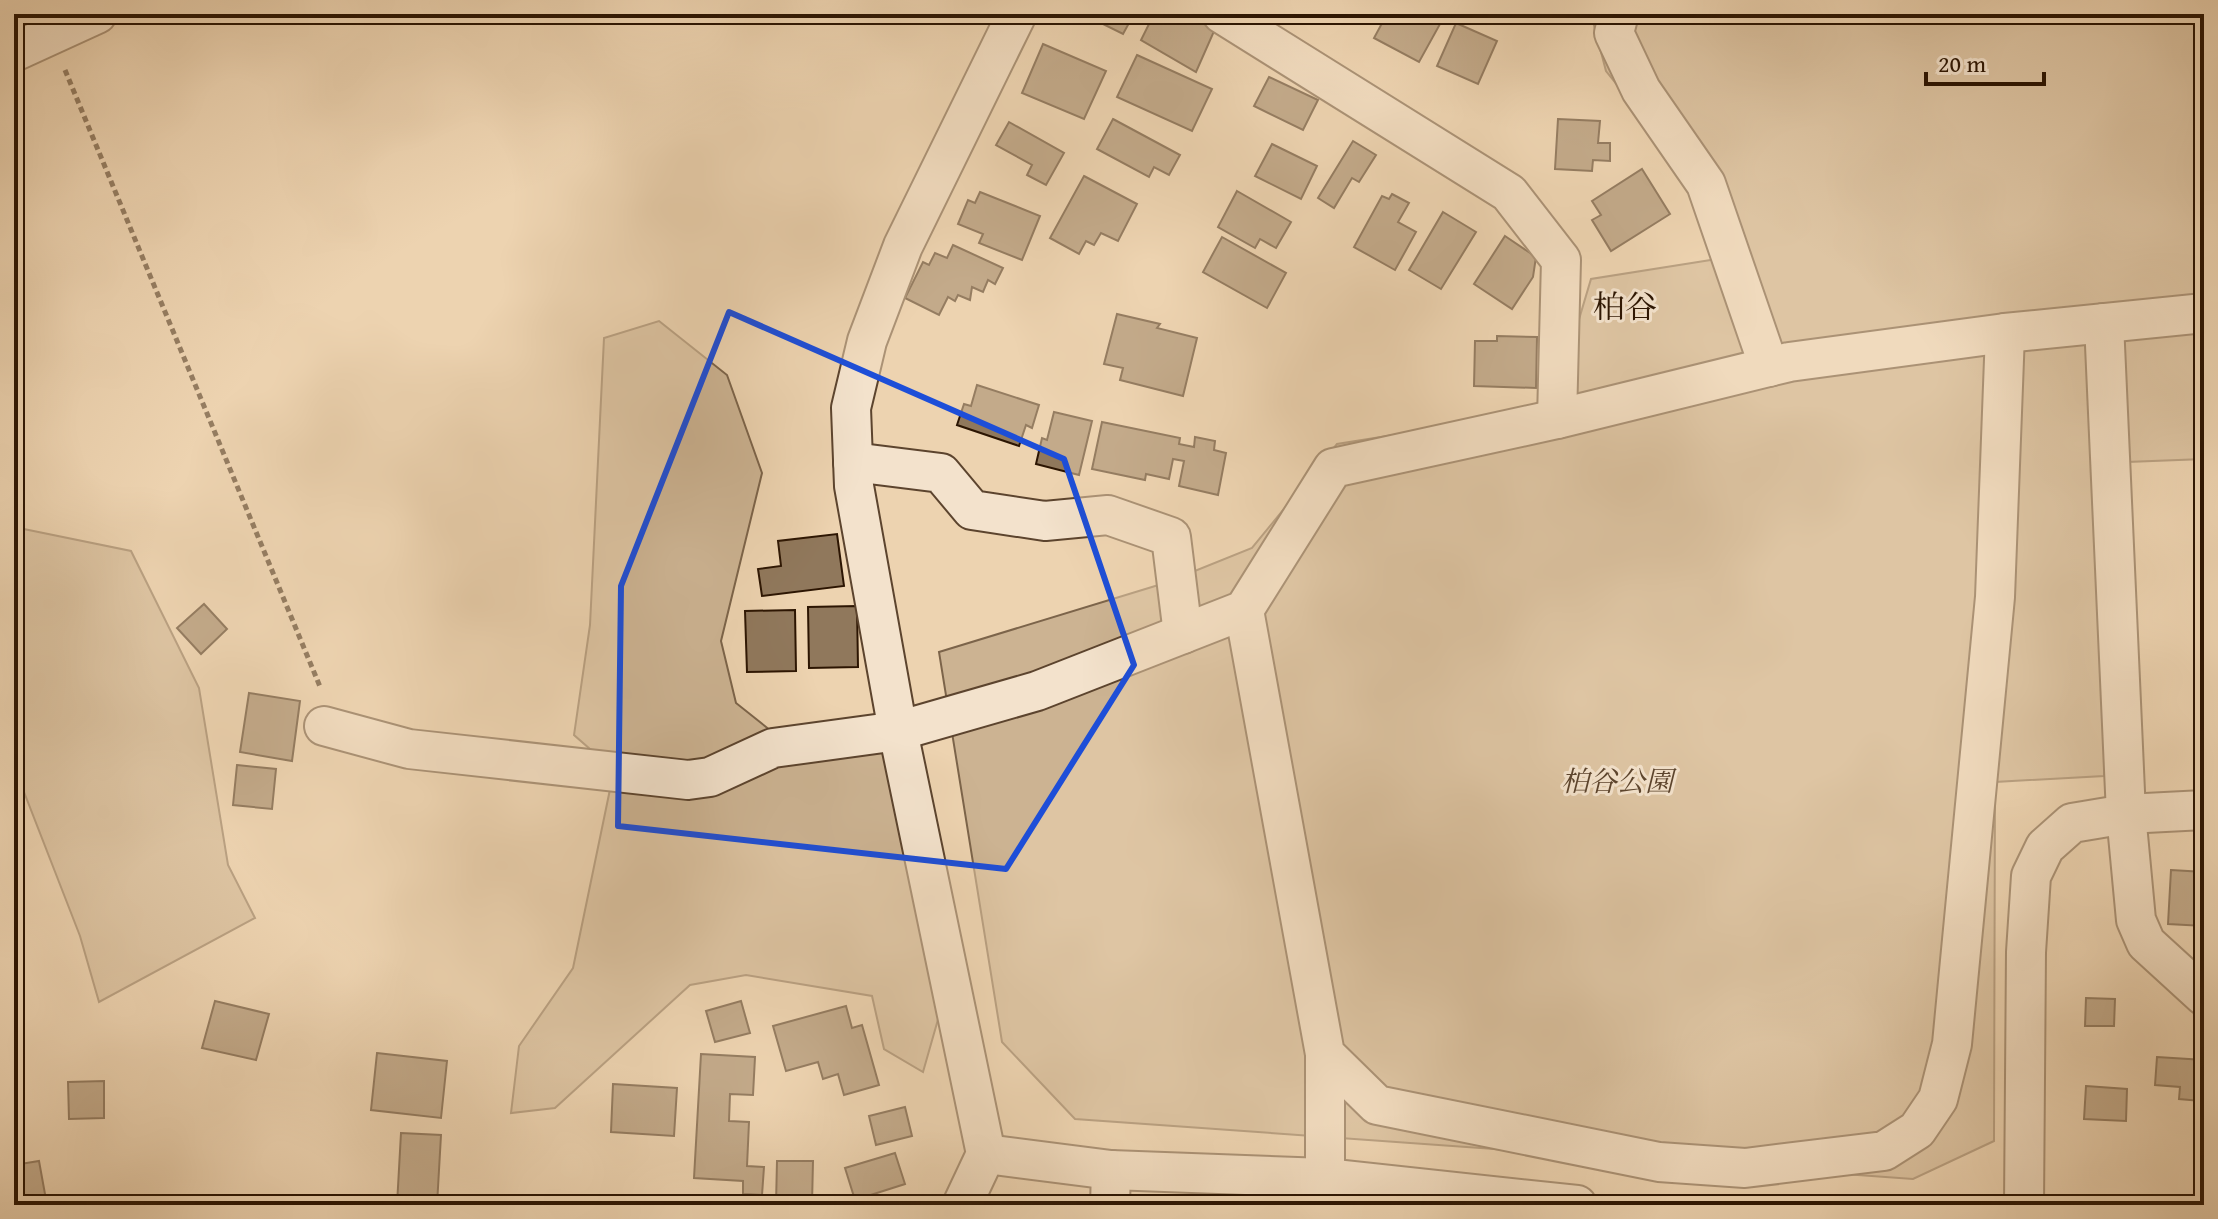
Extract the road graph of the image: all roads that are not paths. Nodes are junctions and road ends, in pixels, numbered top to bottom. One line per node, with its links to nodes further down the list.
1 (97, 14): 5 (street)
2 (1017, 14): 11 (street)
3 (1222, 14): 10 (street)
4 (1619, 14): 9 (street)
5 (14, 52)
6 (2204, 313): 7 (street)
7 (2104, 323): 8 (street); 17 (street)
8 (2005, 333): 9 (street); 19 (street)
9 (1769, 367): 10 (street)
10 (1557, 419): 12 (street)
11 (853, 462): 13 (street); 15 (street)
12 (1244, 610): 13 (street); 19 (street)
13 (1183, 634): 15 (street)
14 (324, 726): 15 (street)
15 (898, 731): 20 (street)
16 (2204, 810): 17 (street)
17 (2126, 814): 18 (street); 25 (street)
18 (2204, 996)
19 (1325, 1054): 21 (street)
20 (986, 1154): 22 (street); 23 (street)
21 (1325, 1178): 22 (street); 24 (street)
22 (1110, 1188)
23 (962, 1205)
24 (1577, 1205)
25 (2024, 1205)

